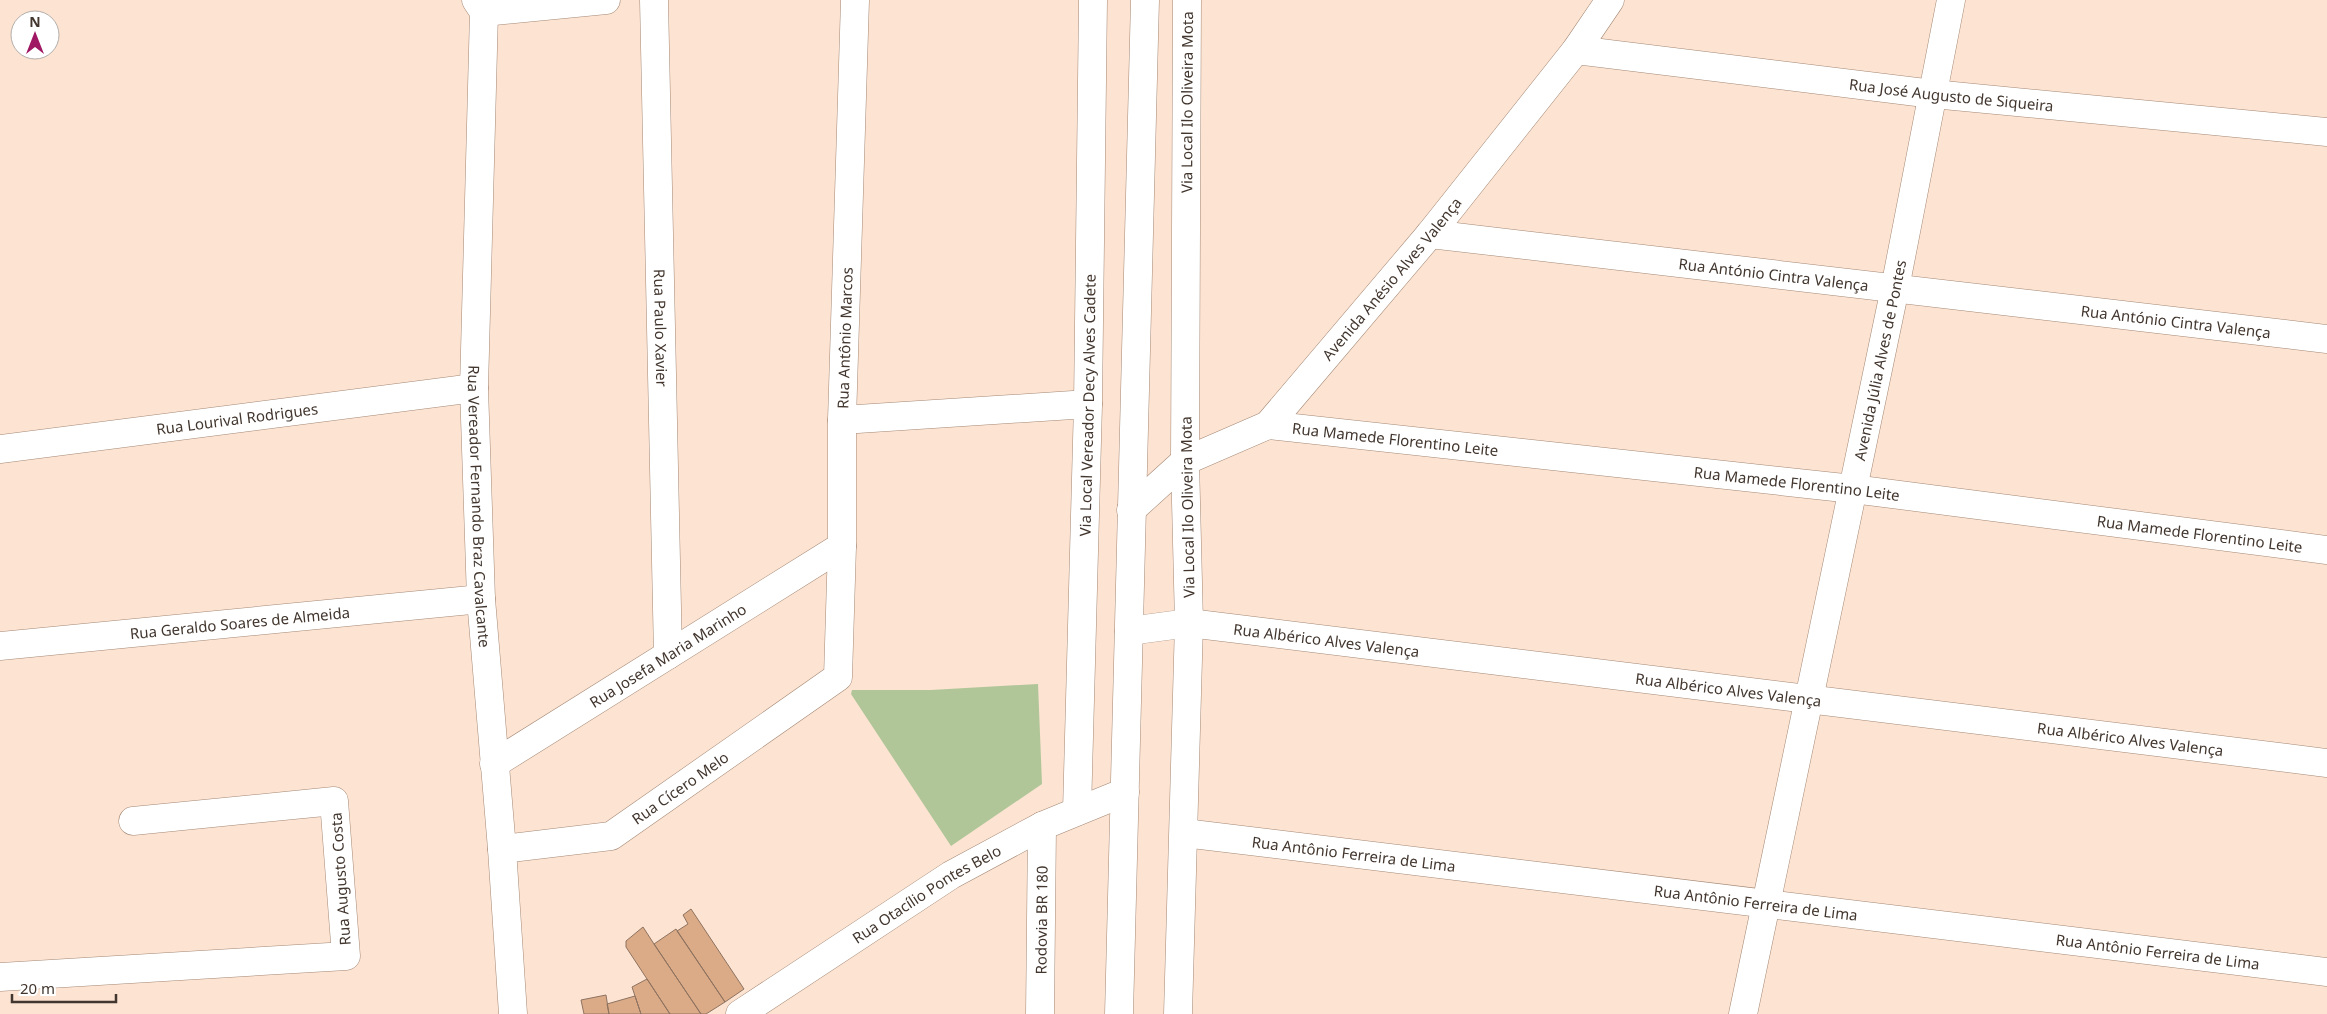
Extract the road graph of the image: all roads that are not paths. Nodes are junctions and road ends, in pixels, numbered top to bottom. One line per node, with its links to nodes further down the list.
1 (606, 0): 9 (street)
2 (654, 0): 30 (street, Rua Paulo Xavier)
3 (855, 0): 18 (street, Rua Antônio Marcos)
4 (1093, 0): 17 (street, Via Local Vereador Decy Alves Cadete)
5 (1145, 0): 23 (street)
6 (1187, 0): 21 (street, Via Local Ilo Oliveira Mota)
7 (1610, 0): 10 (street, Avenida Anésio Alves Valença)
8 (1951, 0): 11 (street, Avenida Júlia Alves de Pontes)
9 (480, 6): 16 (street, Rua Vereador Fernando Braz Cavalcante)
10 (1576, 50): 11 (street, Rua José Augusto de Siqueira); 13 (street, Avenida Anésio Alves Valença)
11 (1933, 94): 12 (street, Rua José Augusto de Siqueira); 14 (street, Avenida Júlia Alves de Pontes)
12 (2327, 132)
13 (1430, 234): 14 (street, Rua António Cintra Valença); 19 (street, Avenida Anésio Alves Valença)
14 (1895, 288): 15 (street, Rua António Cintra Valença); 22 (street, Avenida Júlia Alves de Pontes)
15 (2327, 339)
16 (474, 388): 20 (street, Rua Lourival Rodrigues); 26 (street, Rua Vereador Fernando Braz Cavalcante)
17 (1088, 404): 18 (street); 36 (street, Via Local Vereador Decy Alves Cadete)
18 (842, 420): 24 (street, Rua Antônio Marcos)
19 (1268, 425): 21 (street, Avenida Anésio Alves Valença); 22 (street, Rua Mamede Florentino Leite)
20 (0, 449)
21 (1185, 461): 23 (street, Avenida Anésio Alves Valença); 27 (street, Via Local Ilo Oliveira Mota)
22 (1853, 489): 25 (street, Rua Mamede Florentino Leite); 32 (street, Avenida Júlia Alves de Pontes)
23 (1132, 510): 28 (street)
24 (842, 546): 30 (street, Rua Josefa Maria Marinho); 31 (street, Rua Antônio Marcos)
25 (2327, 550)
26 (481, 599): 29 (street, Rua Geraldo Soares de Almeida); 34 (street, Rua Vereador Fernando Braz Cavalcante)
27 (1189, 624): 28 (street, Rua Albérico Alves Valença); 32 (street, Rua Albérico Alves Valença); 39 (street, Via Local Ilo Oliveira Mota)
28 (1129, 632): 35 (street)
29 (0, 646)
30 (668, 655): 34 (street, Rua Josefa Maria Marinho)
31 (838, 677): 40 (street, Rua Cícero Melo)
32 (1810, 698): 33 (street, Rua Albérico Alves Valença); 41 (street, Avenida Júlia Alves de Pontes)
33 (2327, 763)
34 (494, 764): 40 (street, Rua Vereador Fernando Braz Cavalcante)
35 (1125, 792): 36 (street, Rua Otacílio Pontes Belo); 47 (street)
36 (1077, 811): 38 (street, Rua Otacílio Pontes Belo)
37 (133, 820): 43 (street, Rua Augusto Costa)
38 (1042, 826): 45 (street, Rua Otacílio Pontes Belo); 46 (street, Rodovia BR 180)
39 (1184, 833): 41 (street, Rua Antônio Ferreira de Lima); 48 (street, Via Local Ilo Oliveira Mota)
40 (502, 849): 44 (street, Rua Vereador Fernando Braz Cavalcante)
41 (1766, 905): 42 (street, Rua Antônio Ferreira de Lima); 49 (street, Avenida Júlia Alves de Pontes)
42 (2327, 972)
43 (0, 977)
44 (513, 1014)
45 (740, 1014)
46 (1040, 1014)
47 (1119, 1014)
48 (1178, 1014)
49 (1743, 1014)

